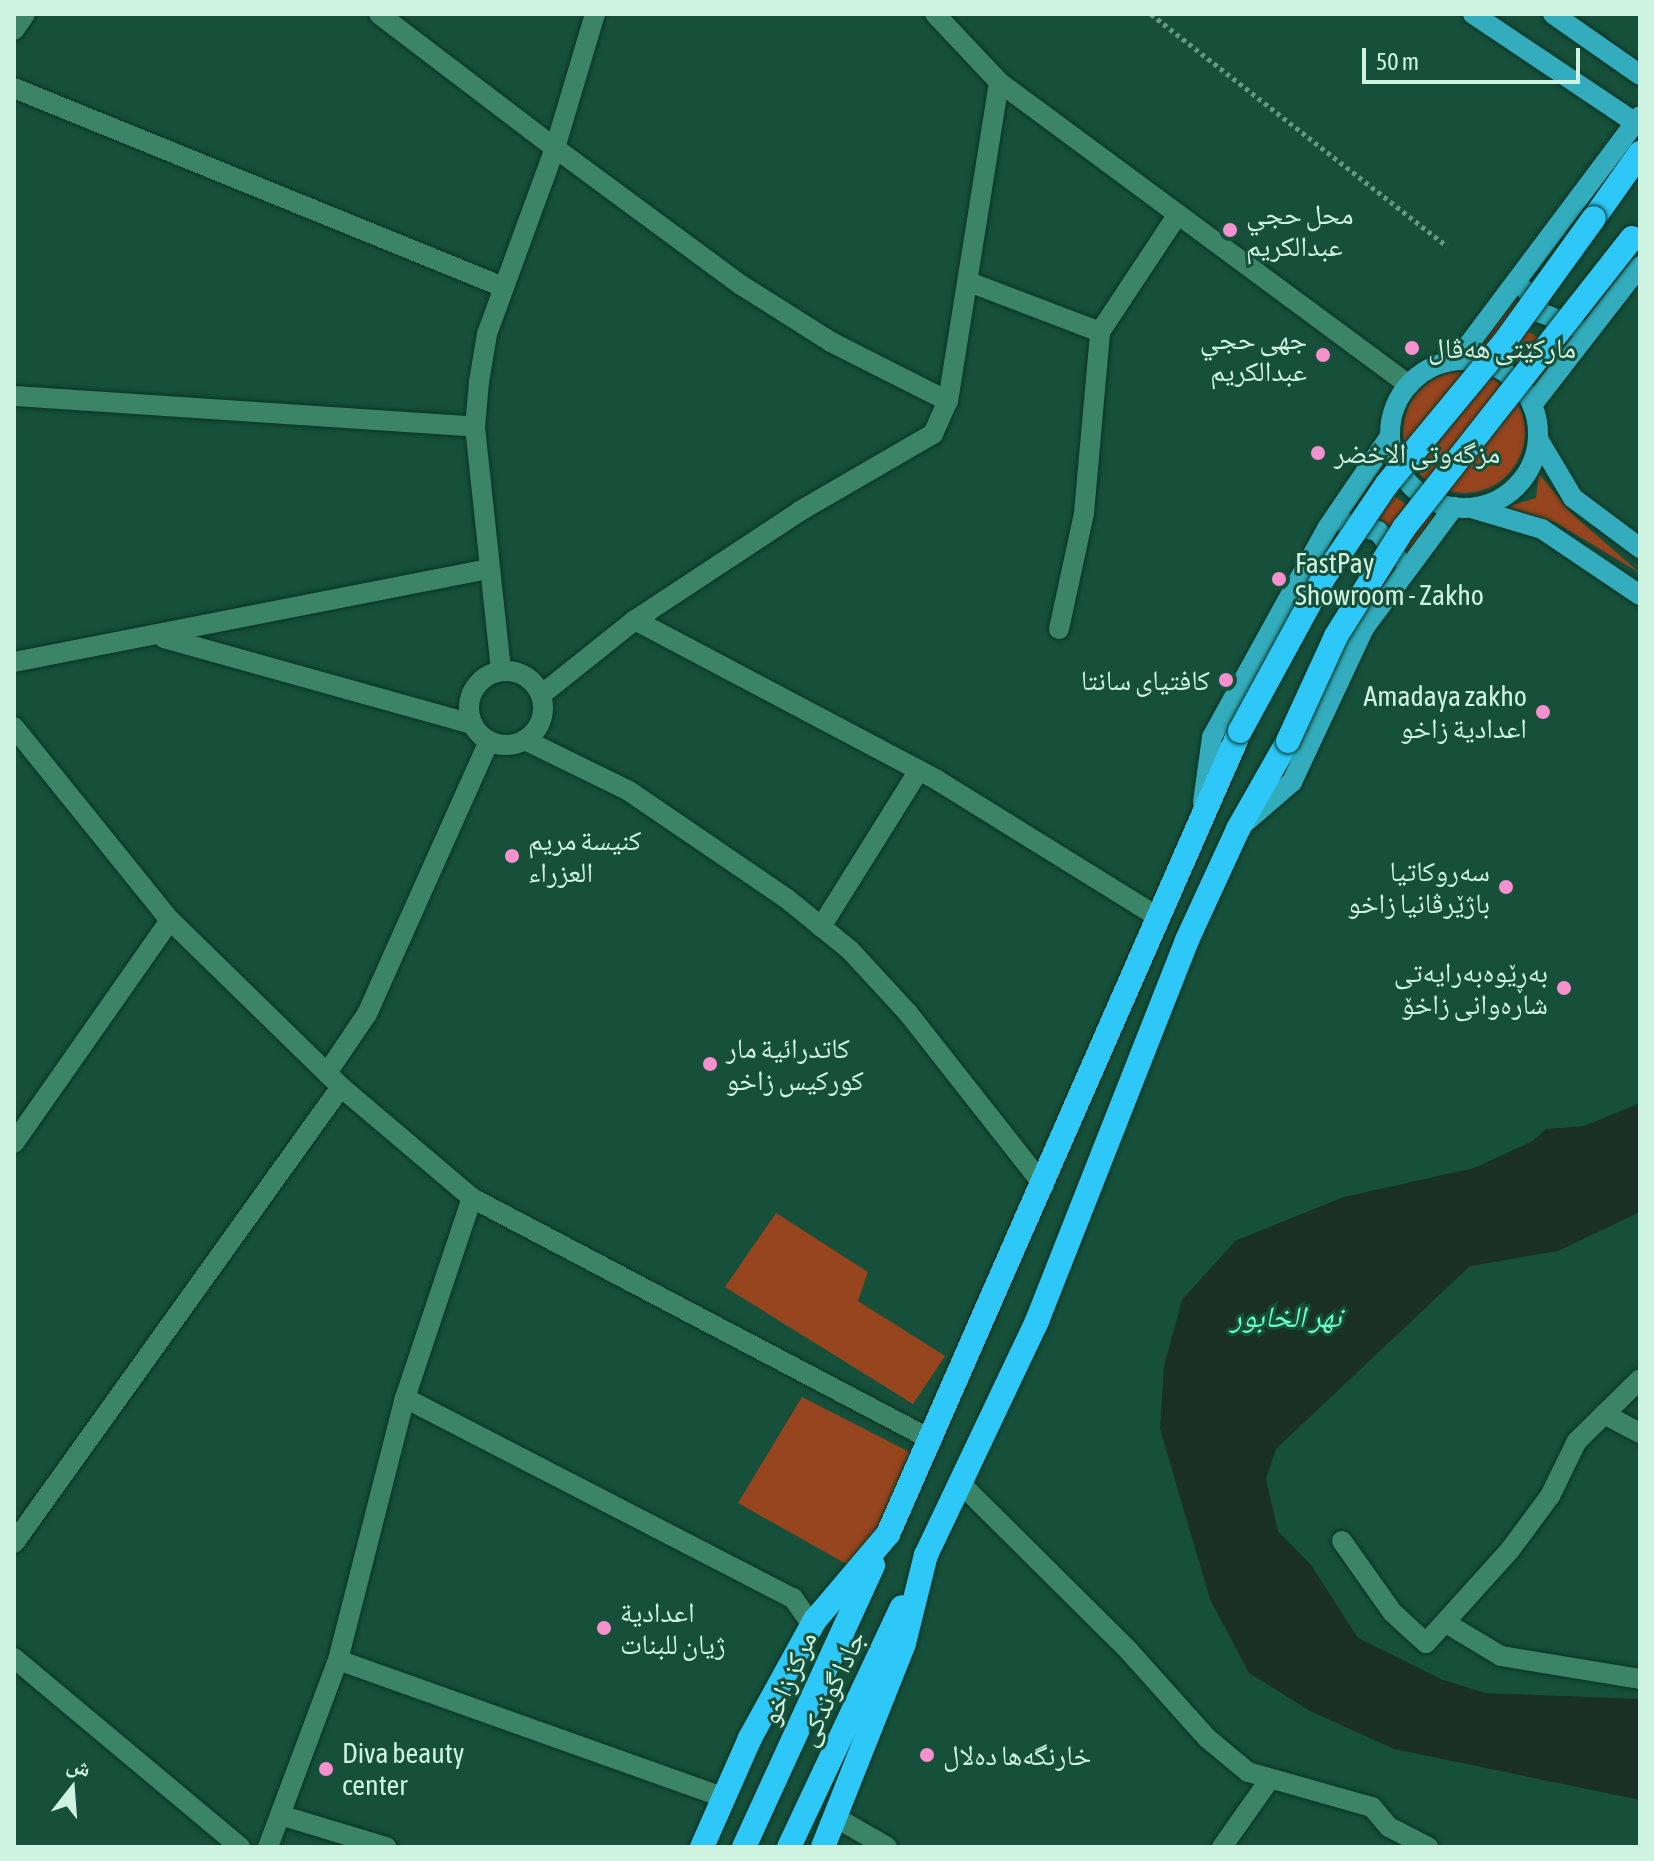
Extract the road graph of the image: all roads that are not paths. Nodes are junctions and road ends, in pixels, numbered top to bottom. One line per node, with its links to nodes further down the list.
1 (25, 14): 7 (street)
2 (379, 14): 12 (street)
3 (595, 14): 12 (street)
4 (935, 14): 9 (street)
5 (1473, 14): 11 (main road)
6 (1553, 14): 8 (main road)
7 (14, 30)
8 (1640, 75)
9 (999, 82): 14 (street); 18 (street)
10 (14, 88): 19 (street)
11 (1638, 122): 17 (main road)
12 (555, 148): 19 (street); 25 (street)
13 (1640, 153): 47 (highway, bridge)
14 (1178, 214): 21 (street); 23 (street)
15 (1636, 233): 48 (highway, bridge)
16 (1640, 266): 20 (main road)
17 (1526, 267): 20 (main road); 22 (main road)
18 (969, 282): 21 (street); 25 (street)
19 (503, 287): 27 (street)
20 (1601, 320): 26 (main road)
21 (1100, 332): 37 (street)
22 (1457, 360): 23 (main road); 26 (main road)
23 (1409, 385): 28 (main road)
24 (14, 396): 27 (street)
25 (948, 401): 36 (street)
26 (1532, 405): 29 (main road)
27 (475, 427): 33 (street)
28 (1390, 436): 30 (main road); 31 (main road)
29 (1538, 439): 30 (main road); 32 (main road)
30 (1463, 507): 34 (main road); 35 (main road)
31 (1328, 527): 34 (main road); 47 (main road)
32 (1640, 548)
33 (487, 569): 38 (street); 40 (street)
34 (1400, 577): 48 (main road)
35 (1640, 595)
36 (635, 620): 41 (street); 46 (street)
37 (1059, 629)
38 (160, 637): 39 (street); 42 (street)
39 (14, 662)
40 (501, 671): 41 (street); 42 (street)
41 (541, 695): 44 (street)
42 (473, 724): 45 (street)
43 (17, 740): 50 (street)
44 (525, 740): 45 (street); 51 (street)
45 (489, 741): 52 (street)
46 (919, 770): 49 (street); 51 (street)
47 (1200, 820): 49 (highway)
48 (1238, 829): 61 (highway)
49 (1156, 916): 54 (highway)
50 (170, 920): 52 (street); 53 (street)
51 (821, 927): 54 (street)
52 (334, 1080): 55 (street); 64 (street)
53 (14, 1143)
54 (1044, 1186): 60 (highway)
55 (472, 1198): 57 (street); 60 (street)
56 (1640, 1379): 58 (street)
57 (405, 1398): 67 (street); 69 (street)
58 (1604, 1414): 59 (street); 66 (street)
59 (1640, 1433)
60 (932, 1440): 62 (highway)
61 (962, 1485): 65 (highway); 71 (street)
62 (888, 1534): 67 (highway); 79 (highway, مركز زاخو)
63 (1342, 1541): 66 (street)
64 (14, 1543)
65 (926, 1555): 74 (highway); 80 (highway, جادا گوندکی)
66 (1446, 1623): 70 (street)
67 (812, 1625): 72 (highway)
68 (14, 1658): 75 (street)
69 (338, 1660): 72 (street); 73 (street)
70 (1640, 1679)
71 (1270, 1779): 83 (street); 84 (street)
72 (723, 1797): 78 (highway)
73 (280, 1815): 76 (street); 77 (street)
74 (835, 1817): 81 (highway); 82 (street)
75 (240, 1847)
76 (268, 1847)
77 (386, 1847)
78 (702, 1847)
79 (744, 1847)
80 (789, 1847)
81 (823, 1847)
82 (887, 1847)
83 (1222, 1847)
84 (1428, 1847)

